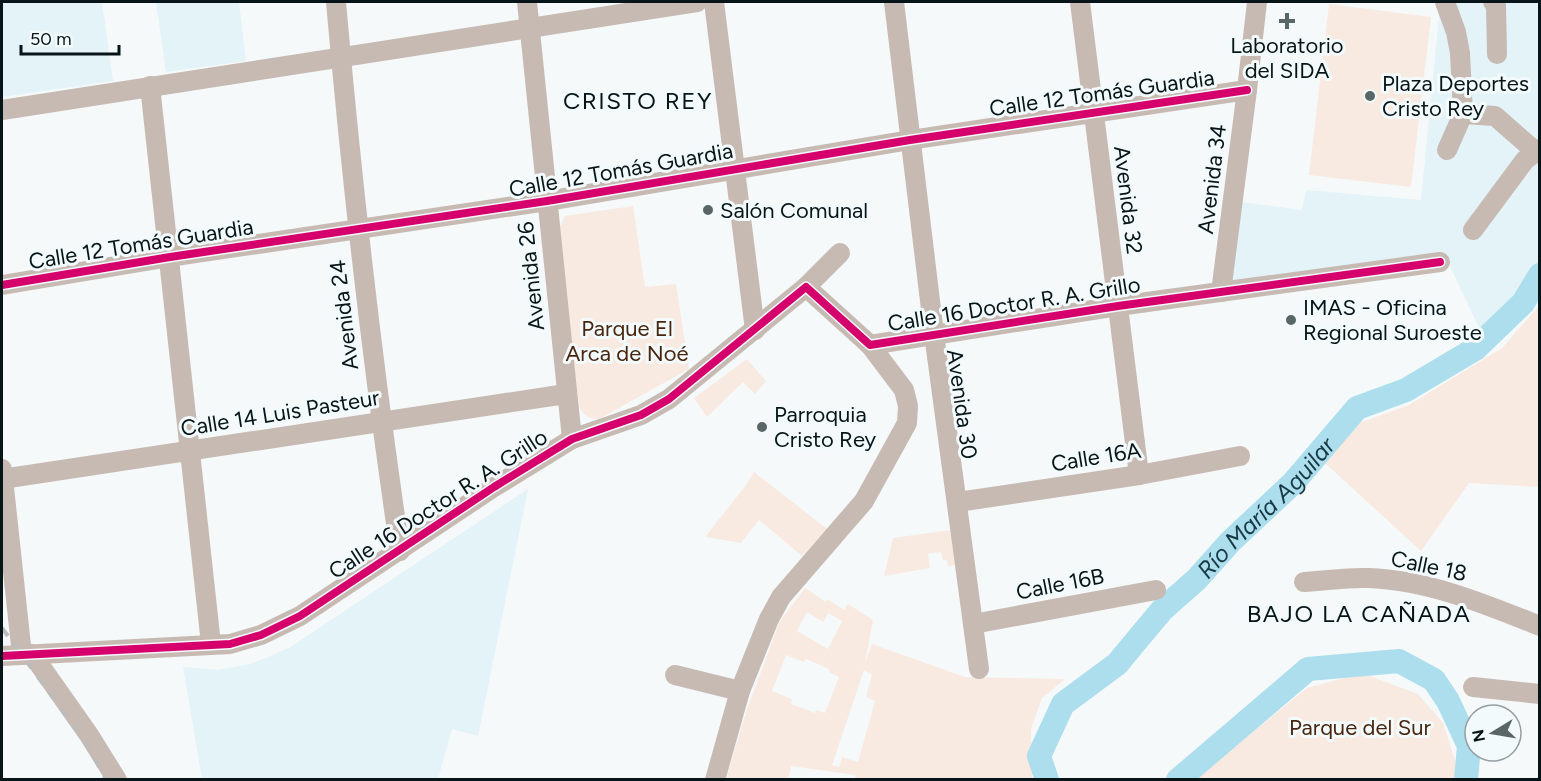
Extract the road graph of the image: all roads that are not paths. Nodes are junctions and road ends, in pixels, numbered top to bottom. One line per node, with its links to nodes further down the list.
1 (336, 2): 12 (street, Avenida 24)
2 (527, 2): 10 (street, Avenida 26)
3 (697, 2): 10 (street)
4 (714, 2): 21 (street)
5 (894, 2): 18 (street, Avenida 30)
6 (1080, 2): 16 (street, Avenida 32)
7 (1257, 2): 14 (street, Avenida 34)
8 (1445, 2): 17 (street)
9 (1493, 2): 11 (street)
10 (530, 28): 12 (street); 22 (street, Avenida 26)
11 (1497, 54)
12 (341, 57): 13 (street); 23 (street, Avenida 24)
13 (150, 86): 15 (street); 26 (street)
14 (1247, 90): 16 (street, Calle 12 Tomás Guardia); 30 (street, Avenida 34)
15 (2, 110)
16 (1093, 112): 18 (street, Calle 12 Tomás Guardia); 31 (street, Avenida 32)
17 (1463, 114): 19 (street); 20 (street)
18 (910, 140): 21 (street, Calle 12 Tomás Guardia); 33 (street, Avenida 30)
19 (1447, 150)
20 (1538, 150): 24 (street)
21 (735, 169): 22 (street, Calle 12 Tomás Guardia); 32 (street)
22 (547, 201): 23 (street, Calle 12 Tomás Guardia); 35 (street, Avenida 26)
23 (358, 229): 26 (street, Calle 12 Tomás Guardia); 36 (street, Avenida 24)
24 (1473, 230)
25 (840, 253): 29 (street)
26 (170, 257): 28 (street, Calle 12 Tomás Guardia); 38 (street)
27 (1440, 262): 30 (street, Calle 16 Doctor R. A. Grillo)
28 (2, 285)
29 (806, 287): 32 (street, Calle 16 Doctor R. A. Grillo); 34 (street, Calle 16 Doctor R. A. Grillo)
30 (1221, 291): 31 (street, Calle 16 Doctor R. A. Grillo)
31 (1118, 306): 33 (street, Calle 16 Doctor R. A. Grillo); 40 (street, Avenida 32)
32 (755, 330): 37 (street, Calle 16 Doctor R. A. Grillo)
33 (934, 334): 34 (street, Calle 16 Doctor R. A. Grillo); 42 (street, Avenida 30)
34 (870, 345): 54 (street)
35 (566, 394): 36 (street, Calle 14 Luis Pasteur); 37 (street, Avenida 26)
36 (381, 421): 38 (street, Calle 14 Luis Pasteur); 43 (street, Avenida 24)
37 (572, 439): 43 (street, Calle 16 Doctor R. A. Grillo)
38 (190, 451): 41 (street, Calle 14 Luis Pasteur); 48 (street)
39 (1240, 456): 40 (street, Calle 16A)
40 (1139, 475): 42 (street, Calle 16A)
41 (2, 476): 49 (street)
42 (958, 502): 46 (street, Avenida 30)
43 (400, 551): 48 (street, Calle 16 Doctor R. A. Grillo)
44 (1304, 582): 47 (street, Calle 18)
45 (1156, 590): 46 (street, Calle 16B)
46 (973, 624): 51 (street, Avenida 30)
47 (1539, 626)
48 (211, 644): 49 (street, Calle 16 Doctor R. A. Grillo)
49 (27, 654): 50 (street, Calle 16 Doctor R. A. Grillo); 56 (street)
50 (2, 656)
51 (980, 669)
52 (675, 675): 54 (street)
53 (1473, 687): 55 (street)
54 (740, 692): 57 (street)
55 (1539, 694)
56 (117, 780)
57 (715, 780)

